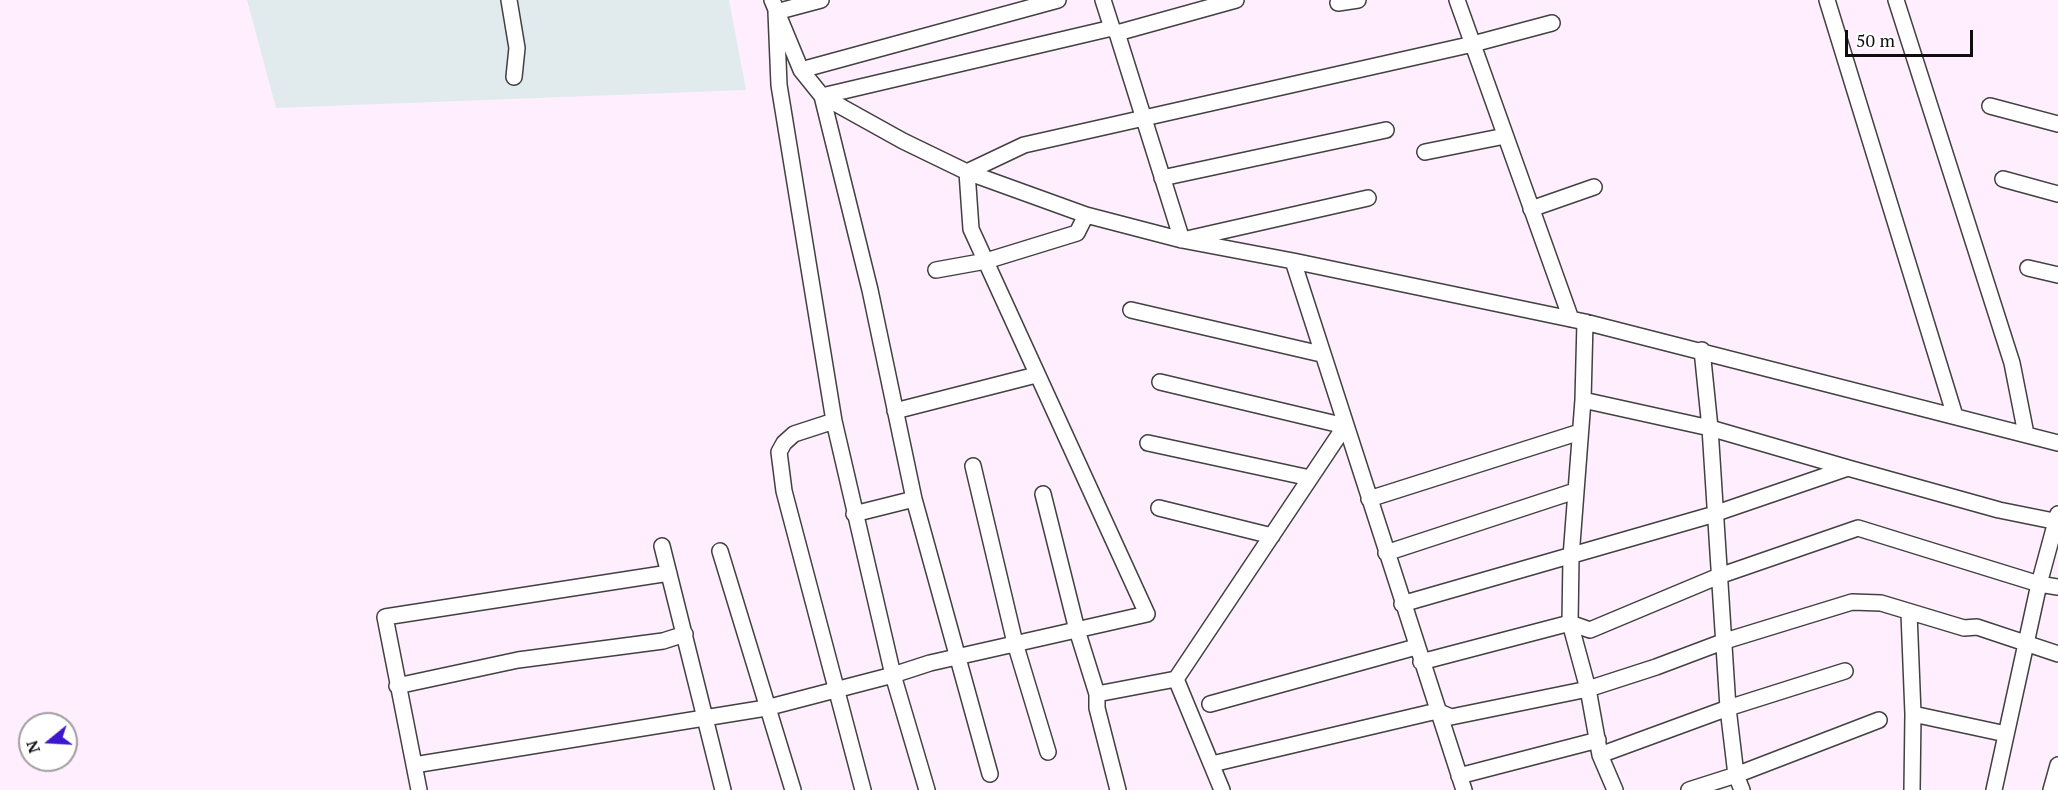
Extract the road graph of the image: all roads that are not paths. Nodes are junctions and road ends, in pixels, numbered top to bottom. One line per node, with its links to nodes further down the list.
1 (509, 0): 16 (street)
2 (821, 0): 11 (street)
3 (1058, 0): 15 (street)
4 (1103, 0): 13 (street)
5 (1236, 0): 13 (street)
6 (1358, 0): 10 (street)
7 (1456, 0): 14 (street)
8 (1827, 0): 46 (street)
9 (1896, 0): 51 (street)
10 (1338, 3)
11 (774, 6): 15 (street); 47 (street)
12 (1552, 23): 14 (street)
13 (1115, 30): 17 (street); 19 (street)
14 (1473, 44): 19 (street); 22 (street)
15 (801, 70): 17 (street)
16 (514, 77)
17 (822, 96): 24 (street); 45 (street)
18 (1990, 106): 20 (street)
19 (1143, 117): 24 (street); 25 (street)
20 (2058, 124)
21 (1386, 130): 25 (street)
22 (1505, 136): 23 (street); 30 (street)
23 (1425, 153)
24 (968, 172): 31 (street); 33 (street)
25 (1162, 178): 32 (street)
26 (2003, 179): 28 (street)
27 (1594, 187): 30 (street)
28 (2058, 194)
29 (1368, 198): 32 (street)
30 (1532, 209): 39 (street)
31 (1086, 215): 32 (street); 33 (street)
32 (1182, 240): 34 (street)
33 (986, 261): 36 (street); 42 (street)
34 (1293, 261): 39 (street); 41 (street)
35 (2028, 268): 37 (street)
36 (936, 270)
37 (2058, 275)
38 (1131, 310): 41 (street)
39 (1578, 320): 40 (street); 44 (street)
40 (1702, 350): 46 (street); 49 (street)
41 (1321, 354): 48 (street)
42 (1036, 375): 45 (street); 77 (street)
43 (1160, 382): 48 (street)
44 (1583, 400): 49 (street); 50 (street)
45 (895, 411): 59 (street)
46 (1955, 416): 51 (street)
47 (834, 421): 62 (street); 90 (street)
48 (1345, 426): 56 (street); 60 (street)
49 (1710, 428): 55 (street); 63 (street)
50 (1580, 432): 57 (street); 60 (street)
51 (2026, 434): 53 (street)
52 (1148, 443): 56 (street)
53 (2058, 443)
54 (973, 466): 80 (street)
55 (1848, 468): 63 (street); 64 (street)
56 (1310, 477): 65 (street)
57 (1575, 491): 68 (street); 69 (street)
58 (1042, 494): 77 (street)
59 (914, 499): 62 (street); 84 (street)
60 (1369, 499): 68 (street)
61 (1159, 508): 65 (street)
62 (854, 514): 87 (street)
63 (1714, 514): 69 (street); 71 (street)
64 (2057, 519): 72 (street)
65 (1272, 536): 88 (street)
66 (662, 546): 70 (street)
67 (720, 552): 94 (street)
68 (1386, 553): 74 (street)
69 (1571, 557): 74 (street); 76 (street)
70 (669, 573): 78 (street); 89 (street)
71 (1719, 576): 72 (street); 76 (street); 79 (street)
72 (2039, 584): 73 (street); 81 (street)
73 (2058, 587)
74 (1402, 603): 82 (street)
75 (1909, 613): 79 (street); 81 (street); 97 (street)
76 (1570, 623): 85 (street); 91 (street)
77 (1077, 630): 80 (street); 92 (street)
78 (685, 634): 89 (street); 98 (street)
79 (1725, 641): 91 (street); 95 (street)
80 (1015, 643): 84 (street); 102 (street)
81 (2026, 645): 83 (street); 100 (street)
82 (1416, 647): 85 (street); 93 (street)
83 (2058, 654)
84 (957, 658): 87 (street); 106 (street)
85 (1421, 662): 96 (street)
86 (1845, 671): 95 (street)
87 (893, 675): 90 (street); 113 (street)
88 (1176, 679): 92 (street); 103 (street)
89 (397, 687): 104 (street)
90 (836, 688): 94 (street); 112 (street)
91 (1588, 689): 96 (street); 101 (street)
92 (1097, 694): 114 (street)
93 (1210, 704)
94 (766, 708): 98 (street); 111 (street)
95 (1728, 708): 101 (street); 107 (street)
96 (1437, 711): 103 (street); 108 (street)
97 (1913, 714): 100 (street); 119 (street)
98 (704, 719): 104 (street); 110 (street)
99 (1879, 720): 107 (street)
100 (2006, 734): 120 (street)
101 (1599, 748): 108 (street); 116 (street)
102 (1048, 752)
103 (1212, 764): 115 (street)
104 (414, 765): 109 (street)
105 (2058, 765): 121 (street)
106 (990, 774)
107 (1736, 775): 117 (street); 118 (street)
108 (1461, 783)
109 (419, 790)
110 (723, 790)
111 (792, 790)
112 (863, 790)
113 (927, 790)
114 (1118, 790)
115 (1222, 790)
116 (1615, 790)
117 (1689, 790)
118 (1742, 790)
119 (1912, 790)
120 (1994, 790)
121 (2051, 790)

